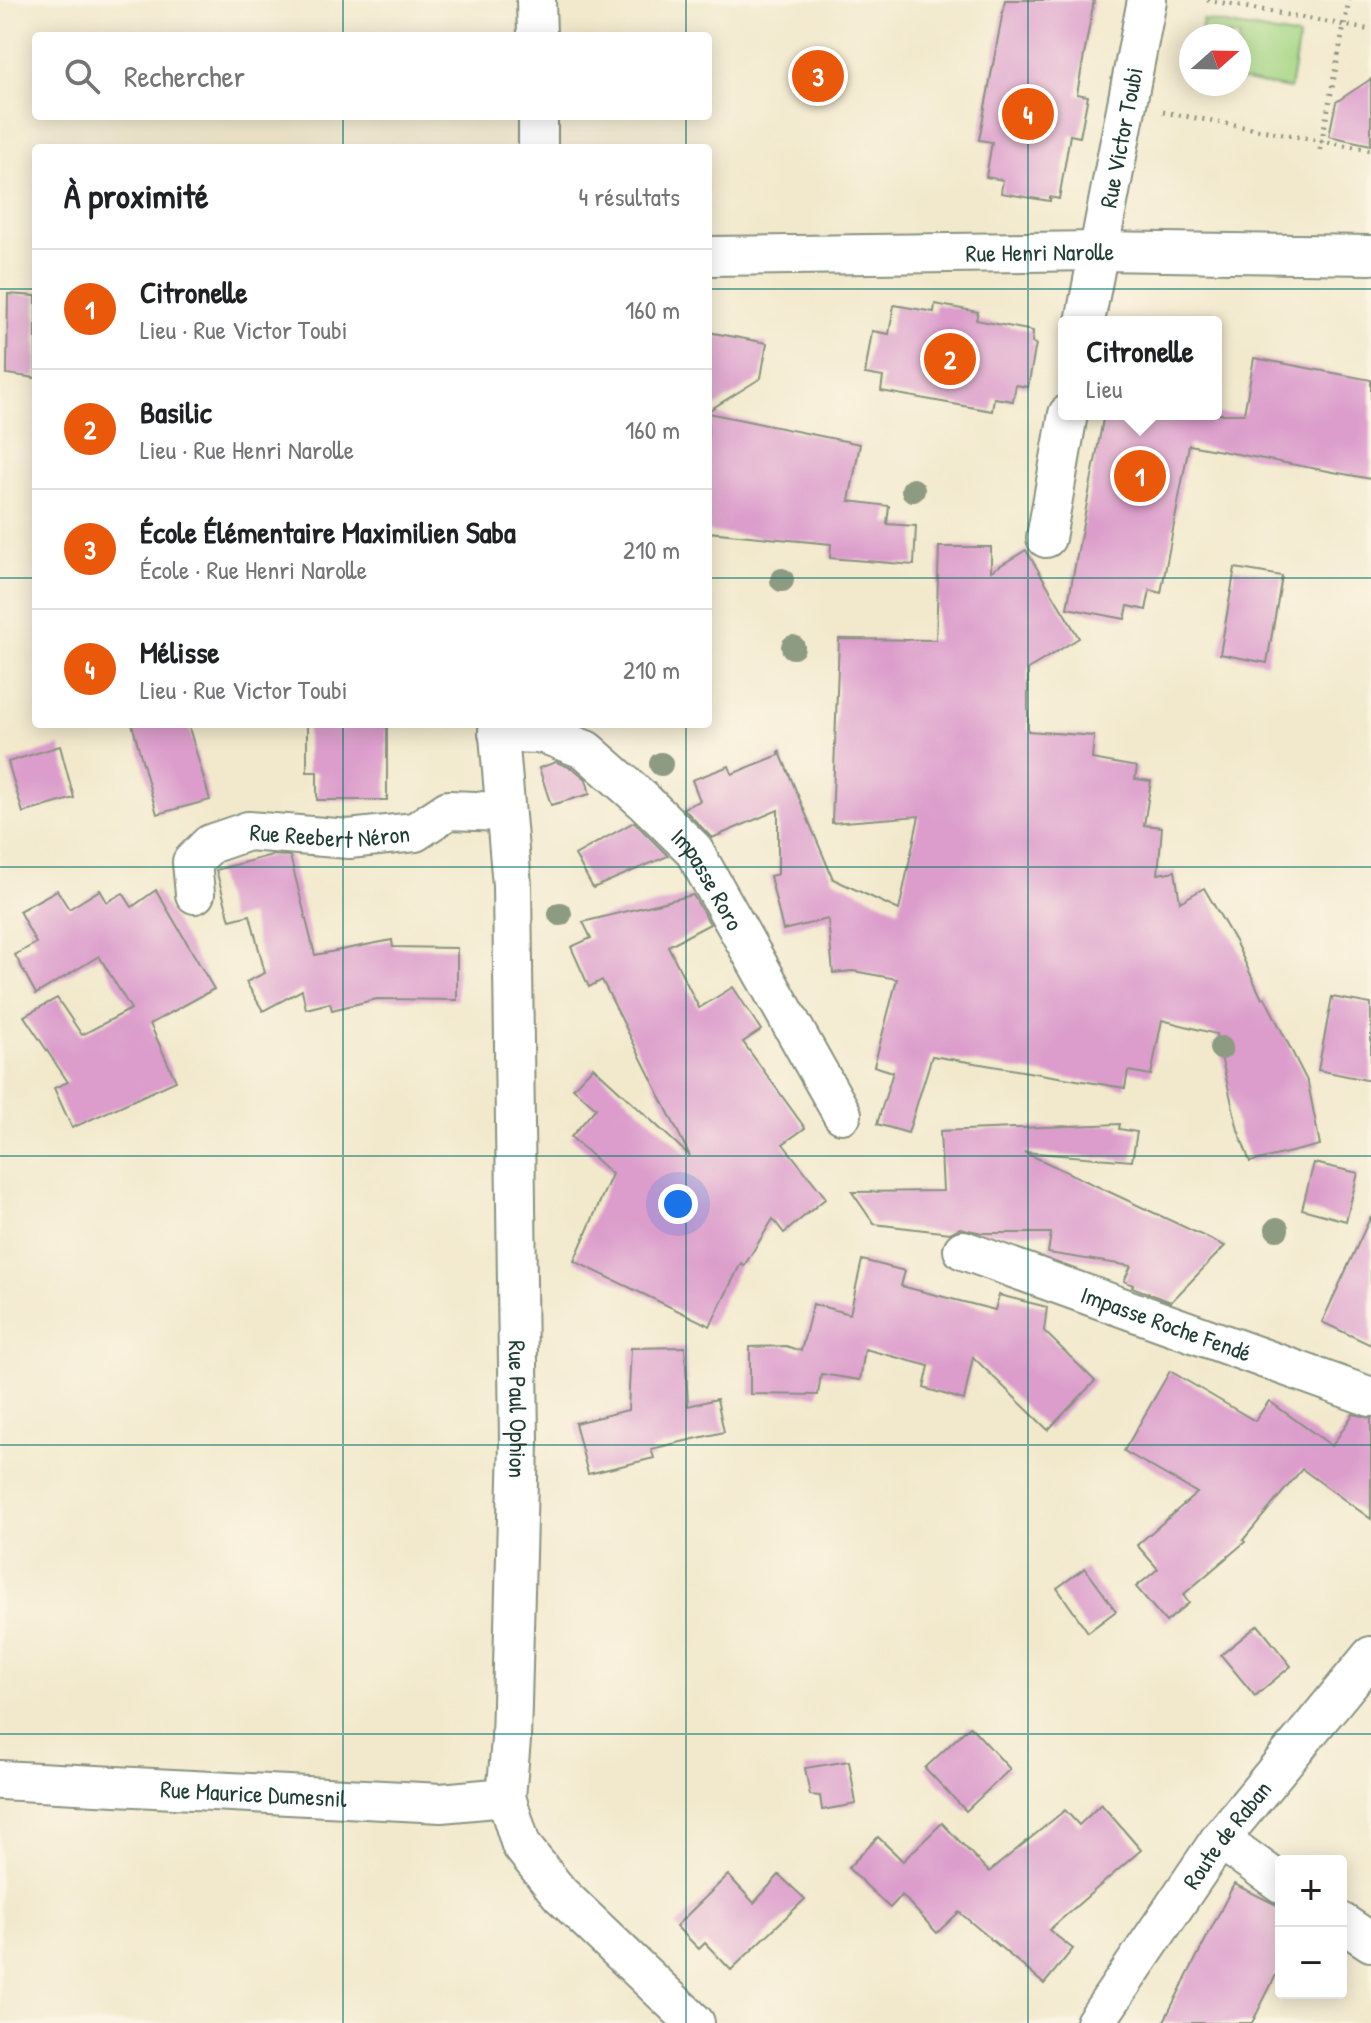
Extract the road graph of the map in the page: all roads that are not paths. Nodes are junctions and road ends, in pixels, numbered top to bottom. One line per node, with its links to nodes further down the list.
1 (536, 0): 3 (street)
2 (1147, 0): 6 (street, Rue Victor Toubi)
3 (537, 32)
4 (538, 120): 5 (street)
5 (538, 144)
6 (1098, 251): 7 (street, Rue Henri Narolle); 8 (street, Rue Henri Narolle); 9 (street, Rue Victor Toubi)
7 (1371, 255)
8 (712, 256)
9 (1086, 316)
10 (1067, 420): 11 (street)
11 (1046, 538)
12 (498, 728): 13 (street, Rue Paul Ophion); 15 (street, Impasse Roro)
13 (504, 812): 14 (street, Rue Reebert Néron); 20 (street, Rue Paul Ophion)
14 (195, 894)
15 (842, 1114)
16 (963, 1250): 17 (street, Impasse Roche Fendé)
17 (1371, 1397)
18 (1371, 1656): 21 (street, Route de Raban)
19 (0, 1780): 20 (street, Rue Maurice Dumesnil)
20 (506, 1797): 25 (street, Rue Paul Ophion)
21 (1220, 1839): 22 (street); 26 (street, Route de Raban)
22 (1275, 1879)
23 (1347, 1926): 24 (street)
24 (1371, 1942)
25 (695, 2023)
26 (1095, 2023)

